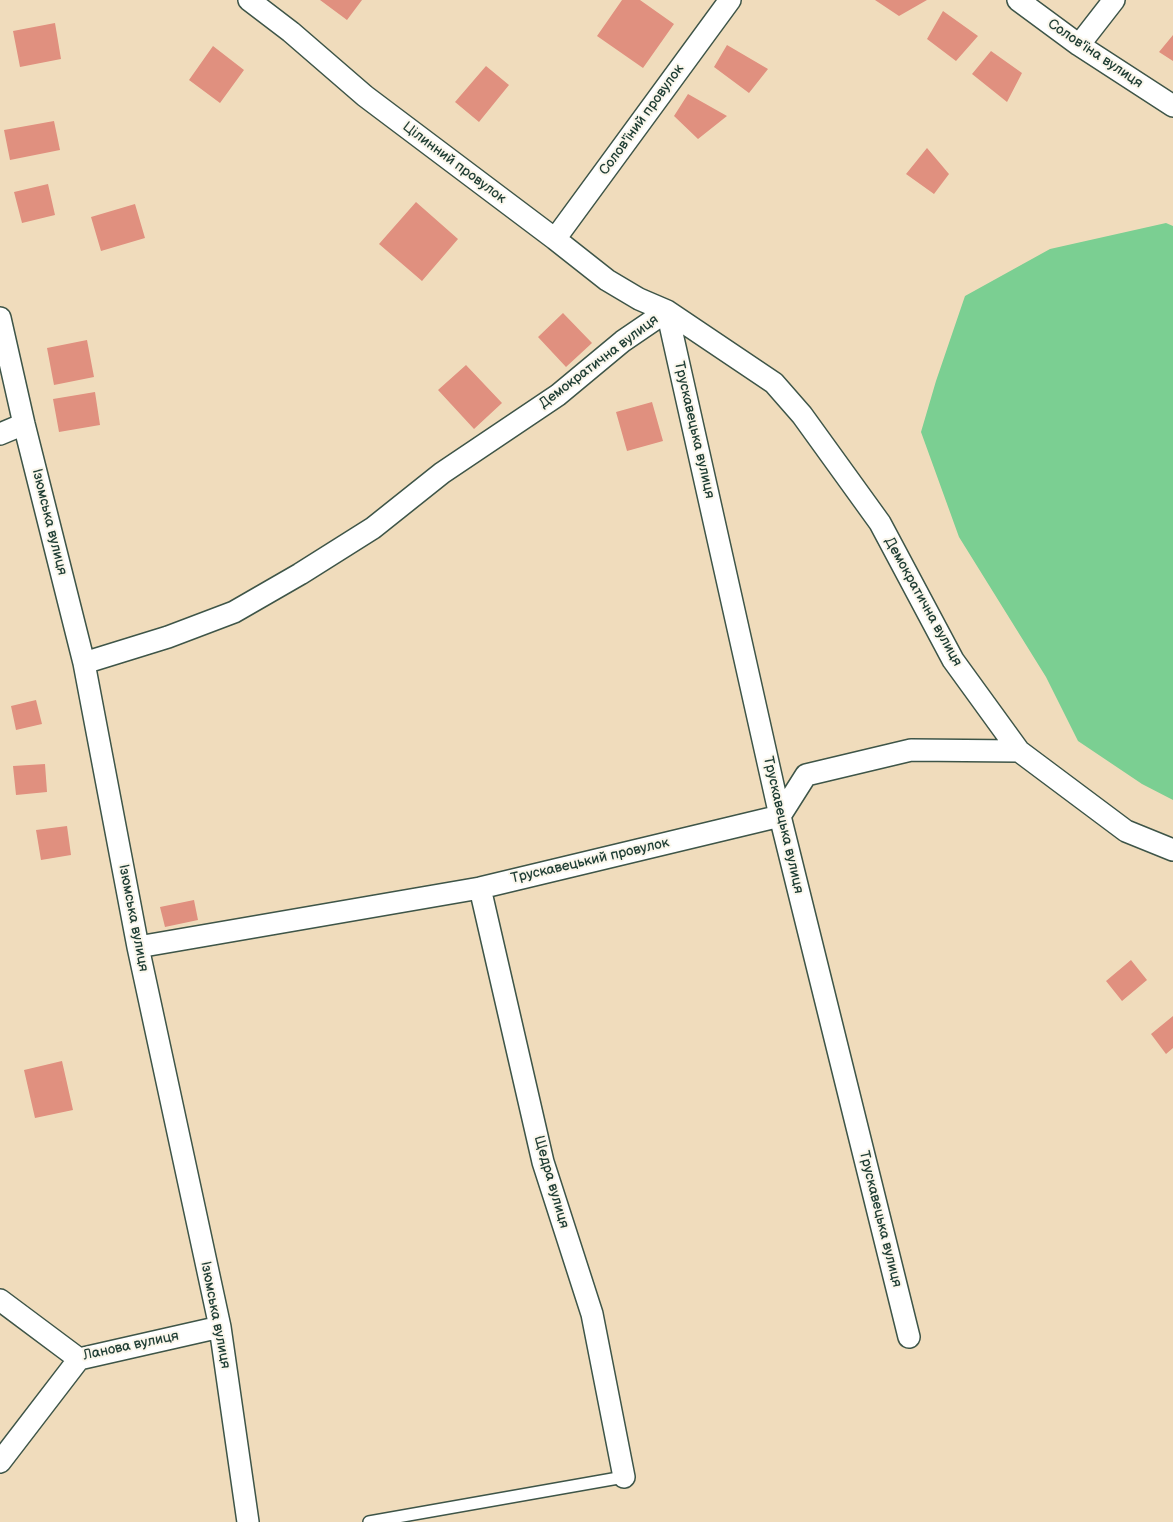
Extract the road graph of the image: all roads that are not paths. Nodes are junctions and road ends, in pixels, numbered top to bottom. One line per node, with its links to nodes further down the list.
1 (249, 0): 7 (street, Цілинний провулок)
2 (730, 0): 7 (street, Солов'їний провулок)
3 (1018, 0): 5 (street, Солов'їна вулиця)
4 (1114, 0): 5 (street)
5 (1079, 45): 6 (street, Солов'їна вулиця)
6 (1173, 106)
7 (555, 239): 8 (street, Цілинний провулок)
8 (667, 311): 12 (street, Демократична вулиця); 13 (street, Демократична вулиця); 14 (street, Трускавецька вулиця)
9 (0, 318): 10 (street, Ізюмська вулиця)
10 (24, 424): 11 (street); 12 (street, Ізюмська вулиця)
11 (0, 434)
12 (84, 663): 17 (street, Ізюмська вулиця)
13 (1019, 751): 14 (street); 15 (street, Демократична вулиця)
14 (780, 816): 16 (street, Трускавецький провулок); 20 (street, Трускавецька вулиця)
15 (1173, 850)
16 (480, 888): 17 (street, Трускавецький провулок); 23 (street, Щедра вулиця)
17 (138, 948): 19 (street, Ізюмська вулиця)
18 (0, 1300): 21 (street, Ланова вулиця)
19 (220, 1327): 21 (street, Ланова вулиця); 24 (street, Ізюмська вулиця)
20 (909, 1337)
21 (79, 1359): 22 (street)
22 (0, 1462)
23 (624, 1476): 25 (lane)
24 (248, 1522)
25 (369, 1522)

